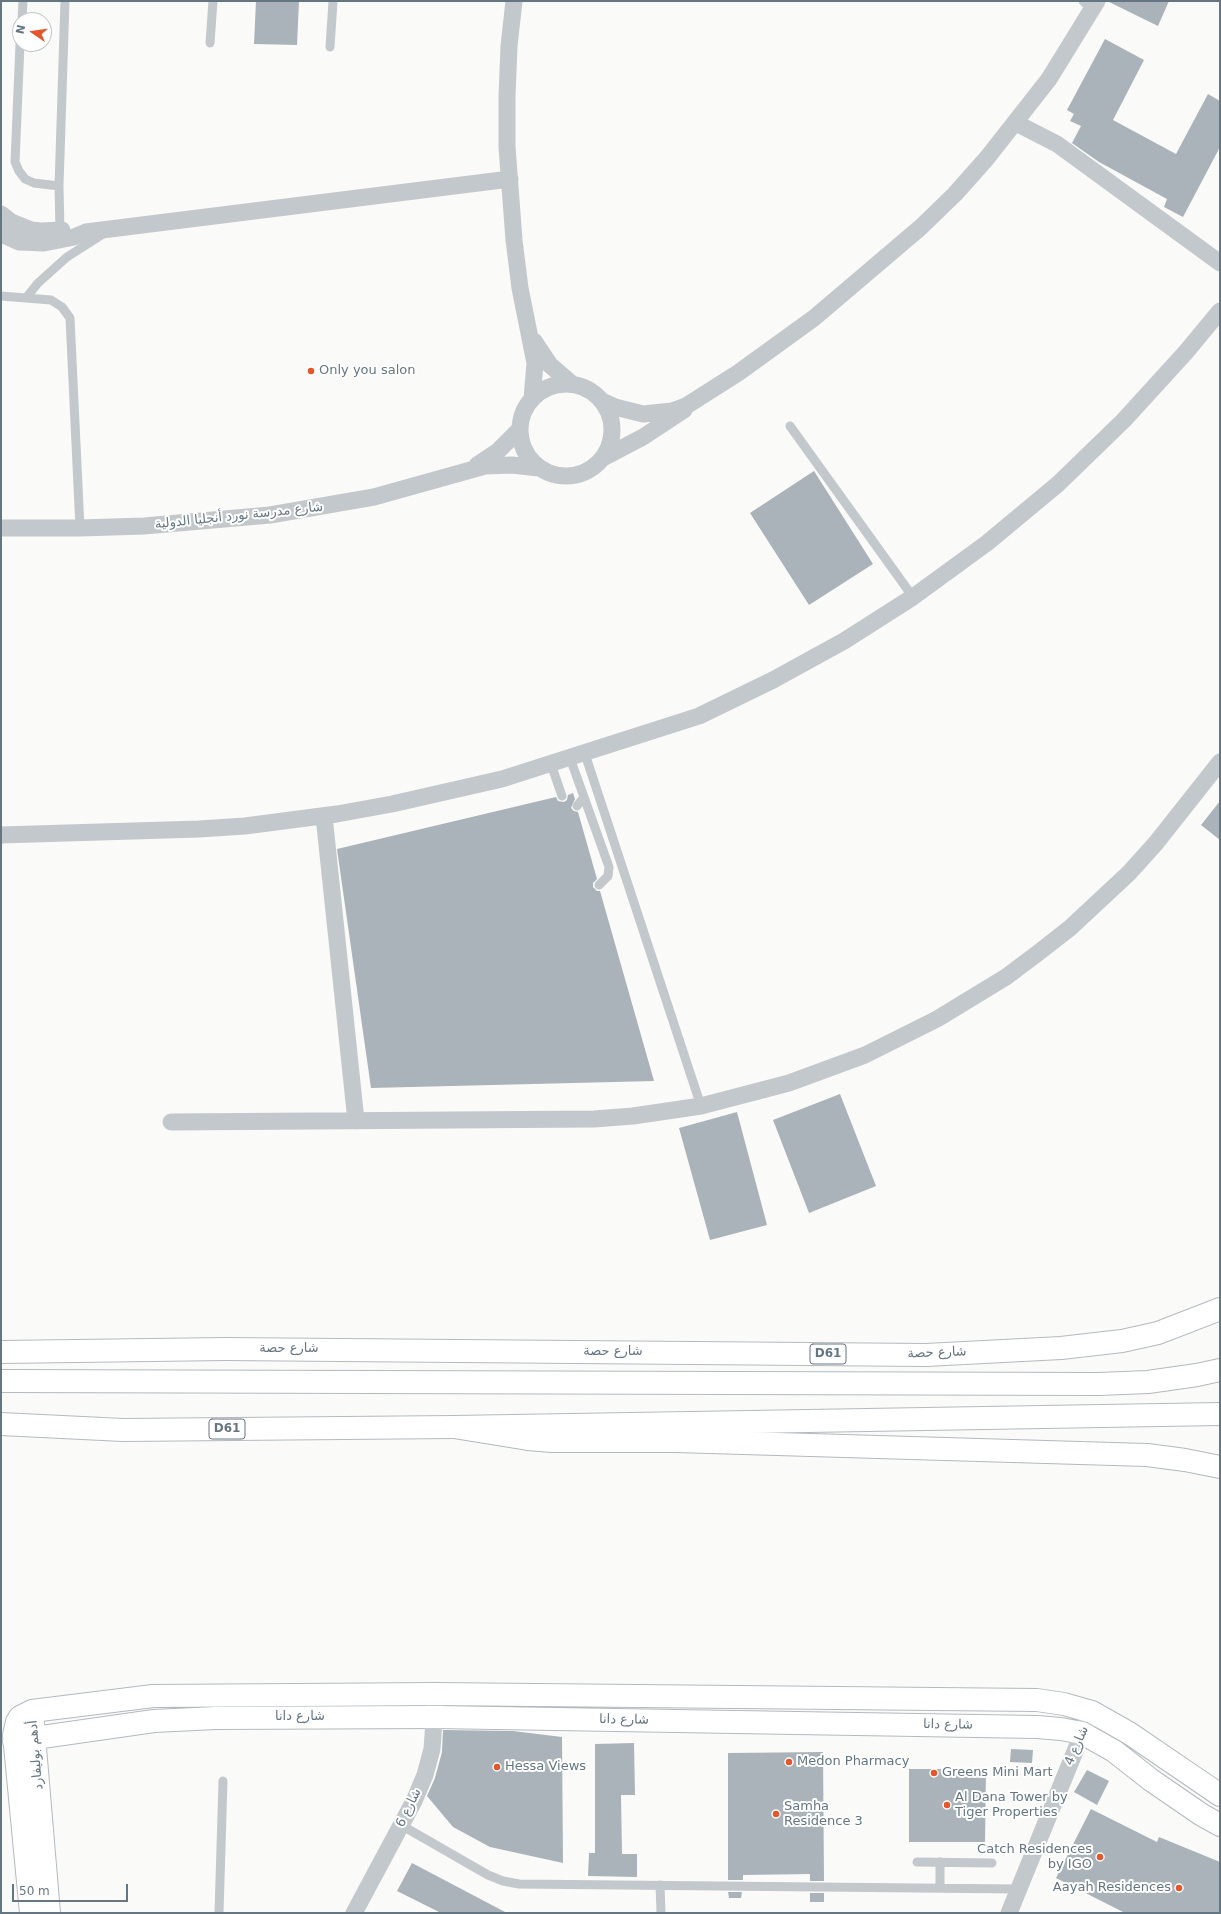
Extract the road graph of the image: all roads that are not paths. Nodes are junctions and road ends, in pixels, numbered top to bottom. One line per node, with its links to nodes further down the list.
1 (23, 1): 7 (lane)
2 (65, 1): 13 (lane)
3 (213, 1): 8 (lane)
4 (333, 1): 9 (lane)
5 (514, 1): 12 (street)
6 (1090, 4): 11 (street)
7 (22, 12)
8 (210, 43)
9 (330, 47)
10 (20, 52): 13 (lane)
11 (1020, 118): 19 (street); 26 (street)
12 (510, 179): 15 (street); 23 (street)
13 (59, 186): 16 (lane)
14 (1, 214): 16 (street)
15 (115, 228): 17 (street); 21 (lane)
16 (60, 230): 17 (street)
17 (86, 232): 18 (street)
18 (1, 234)
19 (1220, 263)
20 (1, 296): 21 (lane)
21 (26, 298): 34 (lane)
22 (1220, 311): 35 (street)
23 (528, 328): 24 (street); 25 (street)
24 (572, 384): 25 (street); 27 (street)
25 (532, 399): 29 (street)
26 (699, 399): 27 (street); 30 (street)
27 (602, 401): 30 (street)
28 (790, 426): 35 (lane)
29 (520, 428): 31 (street, شارع مدرسة نورد أنجليا الدولية); 32 (street)
30 (603, 458): 32 (street)
31 (471, 468): 32 (street, شارع مدرسة نورد أنجليا الدولية); 34 (street, شارع مدرسة نورد أنجليا الدولية)
32 (539, 468)
33 (1, 528): 34 (street, شارع مدرسة نورد أنجليا الدولية)
34 (80, 528)
35 (913, 597): 36 (street)
36 (577, 756): 38 (street); 40 (lane); 45 (lane)
37 (1220, 762): 45 (street)
38 (551, 764): 39 (lane); 42 (street)
39 (562, 796)
40 (584, 797): 41 (lane); 44 (lane)
41 (577, 806)
42 (324, 816): 43 (street); 46 (street)
43 (1, 835)
44 (599, 885)
45 (700, 1106): 46 (street)
46 (356, 1121): 47 (street)
47 (171, 1122)
48 (1220, 1309): 50 (main road, شارع حصة / D61)
49 (1, 1341): 50 (main road)
50 (10, 1352)
51 (1220, 1370): 52 (main road)
52 (1, 1381)
53 (1220, 1414): 55 (main road, D61)
54 (1, 1424): 55 (main road, D61)
55 (454, 1427): 56 (main road)
56 (1220, 1467)
57 (436, 1694): 58 (main road, شارع دانا); 59 (main road, شارع دانا); 60 (street, شارع 6)
58 (32, 1711): 62 (main road, أدهم بوليفارد)
59 (1092, 1712): 61 (street, شارع 4); 64 (main road, شارع دانا)
60 (435, 1717): 61 (main road, شارع دانا); 62 (main road, شارع دانا); 65 (street, شارع 6)
61 (1082, 1733): 66 (main road, شارع دانا); 72 (street, شارع 4)
62 (19, 1741): 73 (main road, أدهم بوليفارد); 74 (main road, أدهم بوليفارد)
63 (223, 1781): 75 (lane)
64 (1220, 1795)
65 (401, 1825): 70 (lane); 76 (street, شارع 6)
66 (1220, 1825)
67 (917, 1862): 68 (lane)
68 (940, 1862): 69 (lane); 71 (lane)
69 (992, 1863)
70 (660, 1885): 71 (lane); 77 (lane)
71 (940, 1888): 72 (lane)
72 (1018, 1889): 78 (street, شارع 4)
73 (31, 1913)
74 (49, 1913)
75 (219, 1913)
76 (354, 1913)
77 (660, 1913)
78 (1008, 1913)

